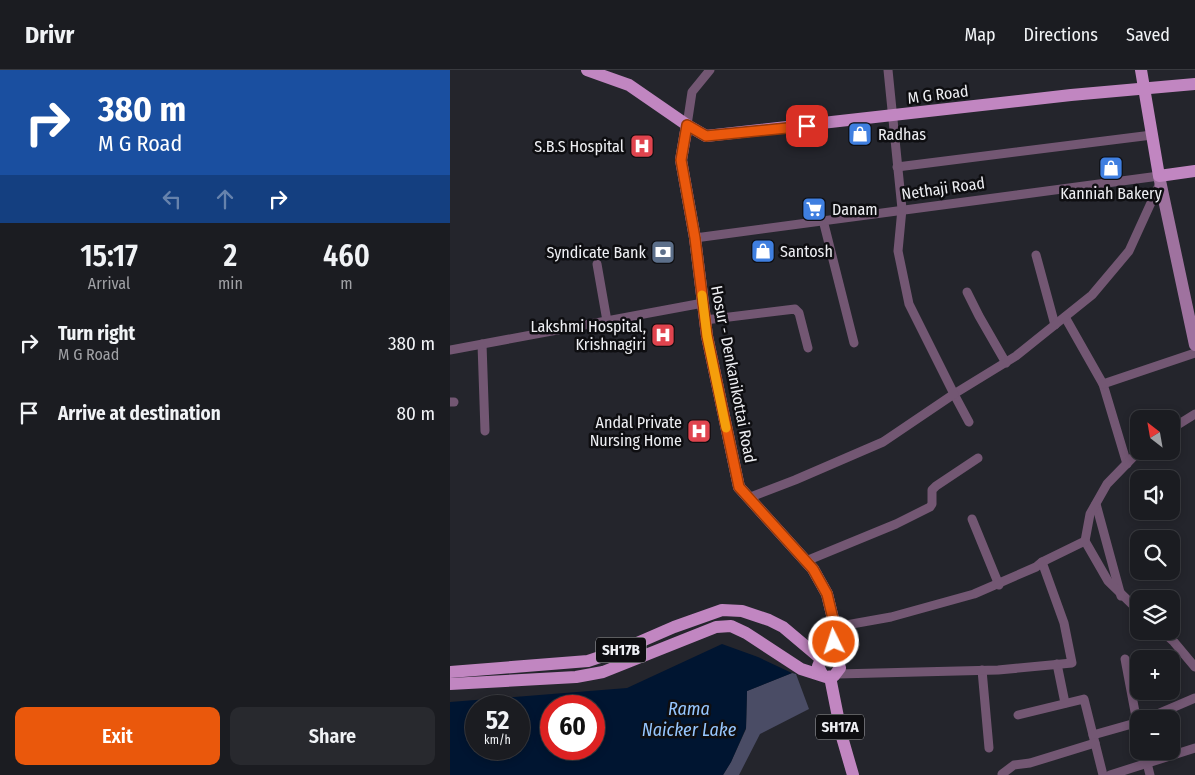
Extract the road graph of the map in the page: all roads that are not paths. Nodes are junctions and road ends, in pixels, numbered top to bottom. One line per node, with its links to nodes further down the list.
1 (587, 70): 8 (main road, M G Road)
2 (710, 70): 8 (street)
3 (888, 70): 7 (street)
4 (1141, 70): 6 (main road)
5 (1195, 84): 6 (main road, M G Road)
6 (1144, 89): 7 (main road, M G Road); 9 (main road)
7 (892, 116): 8 (main road, M G Road); 10 (street)
8 (687, 125): 15 (main road, Hosur - Denkanikottai Road / SH17A)
9 (1152, 135): 10 (street); 12 (main road)
10 (897, 167): 13 (street)
11 (1195, 170): 12 (main road, Nethaji Road)
12 (1160, 180): 13 (street, Nethaji Road); 20 (street); 26 (main road)
13 (902, 210): 14 (street, Nethaji Road); 32 (street)
14 (823, 220): 15 (street, Nethaji Road); 24 (street)
15 (695, 238): 19 (main road, Hosur - Denkanikottai Road / SH17A)
16 (1036, 255): 23 (street)
17 (597, 264): 22 (street)
18 (967, 292): 30 (street)
19 (703, 303): 21 (main road, Hosur - Denkanikottai Road / SH17A); 22 (street)
20 (1065, 316): 23 (street); 31 (street)
21 (705, 320): 27 (street); 40 (main road, Hosur - Denkanikottai Road / SH17A)
22 (607, 321): 25 (street)
23 (1055, 325): 30 (street)
24 (854, 343)
25 (482, 344): 28 (street); 36 (street)
26 (1195, 345)
27 (808, 348)
28 (450, 350)
29 (1195, 352): 31 (street)
30 (1006, 362): 32 (street)
31 (1103, 384): 39 (street)
32 (954, 394): 34 (street); 40 (street)
33 (1195, 414): 35 (street)
34 (969, 422)
35 (1180, 423)
36 (485, 431)
37 (978, 458): 44 (street)
38 (1131, 460): 39 (street)
39 (1127, 464): 41 (street)
40 (748, 498): 44 (main road, Hosur - Denkanikottai Road / SH17A)
41 (1096, 504): 43 (street); 47 (street)
42 (972, 519): 46 (street)
43 (1085, 541): 45 (street); 47 (street)
44 (806, 561): 49 (main road, Hosur - Denkanikottai Road / SH17A)
45 (1042, 562): 46 (street); 53 (street)
46 (999, 585): 49 (street)
47 (1122, 596): 48 (street)
48 (1130, 604)
49 (835, 627): 51 (main road, Hosur - Denkanikottai Road / SH17A)
50 (1172, 640): 54 (street)
51 (827, 658): 56 (main road, SH17B); 57 (main road, Hosur - Denkanikottai Road / SH17A); 57 (main road, Hosur - Denkanikottai Road / SH17A)
52 (1124, 659): 61 (street)
53 (1057, 664): 55 (street); 60 (street)
54 (1195, 667)
55 (982, 670): 57 (street); 66 (street)
56 (450, 672)
57 (830, 676): 58 (main road, SH17B); 71 (main road, Hosur - Denkanikottai Road / SH17A)
58 (450, 684)
59 (1195, 698): 62 (street)
60 (1065, 703): 63 (street); 65 (street)
61 (1135, 710)
62 (1167, 710)
63 (1018, 715)
64 (1130, 725): 65 (street)
65 (1094, 739): 70 (street); 72 (street)
66 (990, 748)
67 (1195, 748): 69 (street)
68 (1146, 760): 69 (street)
69 (1147, 764): 73 (street); 74 (street)
70 (1002, 774)
71 (853, 775)
72 (1103, 775)
73 (1110, 775)
74 (1150, 775)

